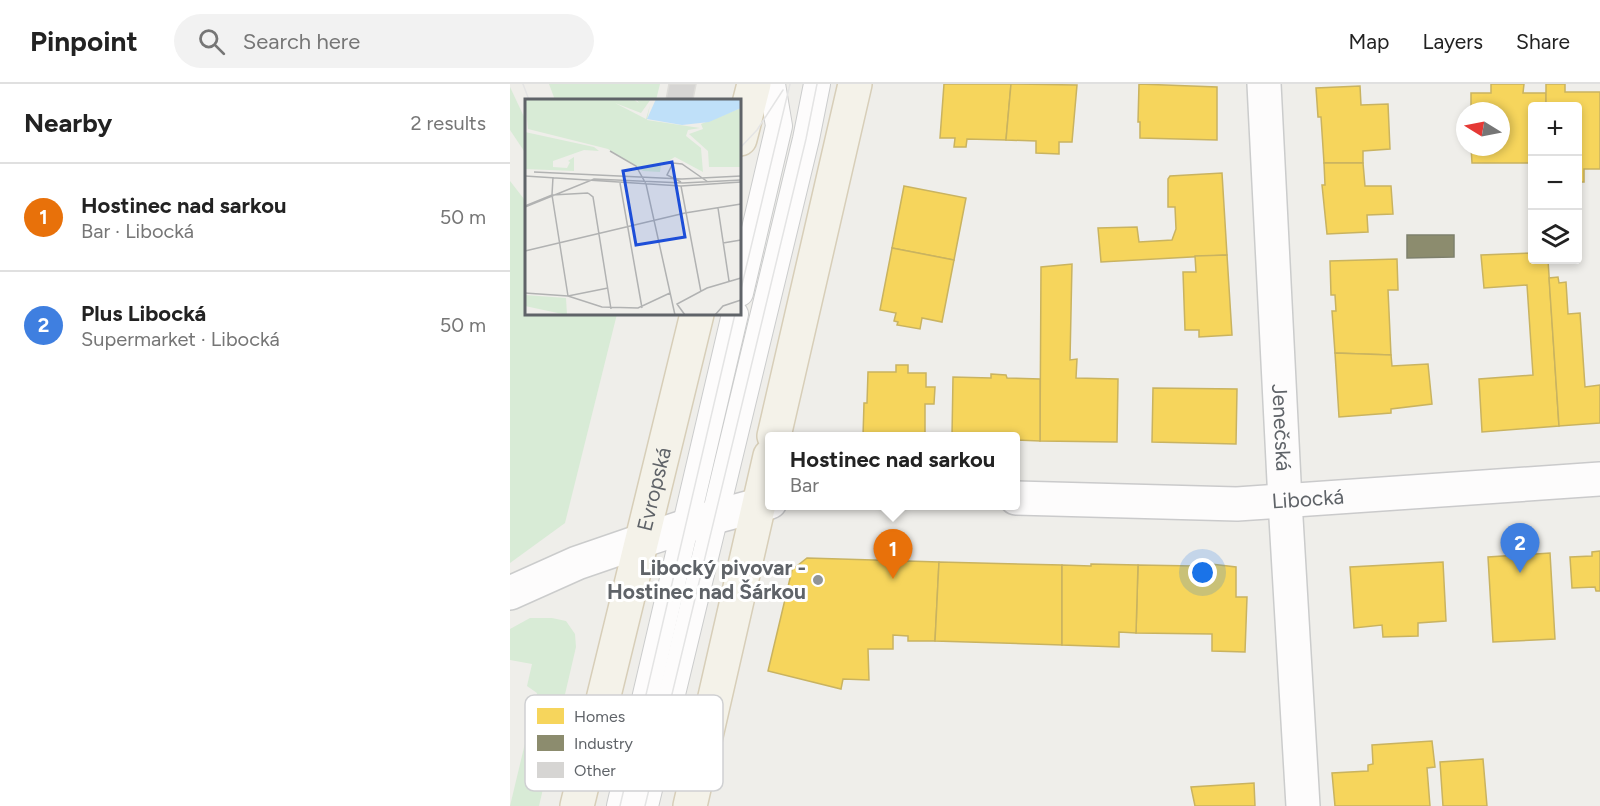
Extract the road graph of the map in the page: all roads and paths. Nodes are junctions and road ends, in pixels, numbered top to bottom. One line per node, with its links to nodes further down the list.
1 (754, 84): 6 (main road)
2 (772, 84): 7 (lane)
3 (817, 84): 15 (lane)
4 (855, 84): 10 (main road)
5 (1264, 84): 13 (street, Jenečská)
6 (741, 135)
7 (741, 289)
8 (697, 315): 17 (main road, Evropská)
9 (735, 315): 16 (lane)
10 (775, 432)
11 (1600, 479): 13 (street, Libocká)
12 (1020, 498): 13 (street, Libocká)
13 (1285, 501): 31 (street, Jenečská)
14 (765, 503): 15 (street); 22 (main road)
15 (714, 517): 16 (street); 21 (lane)
16 (683, 528): 17 (street); 20 (lane)
17 (641, 542): 18 (street); 19 (main road, Evropská)
18 (510, 592)
19 (604, 695)
20 (645, 695)
21 (672, 695)
22 (717, 695)
23 (581, 791): 27 (main road, Evropská)
24 (623, 791): 28 (lane)
25 (649, 791): 29 (lane)
26 (694, 791): 30 (main road)
27 (577, 806)
28 (620, 806)
29 (645, 806)
30 (690, 806)
31 (1303, 806)

